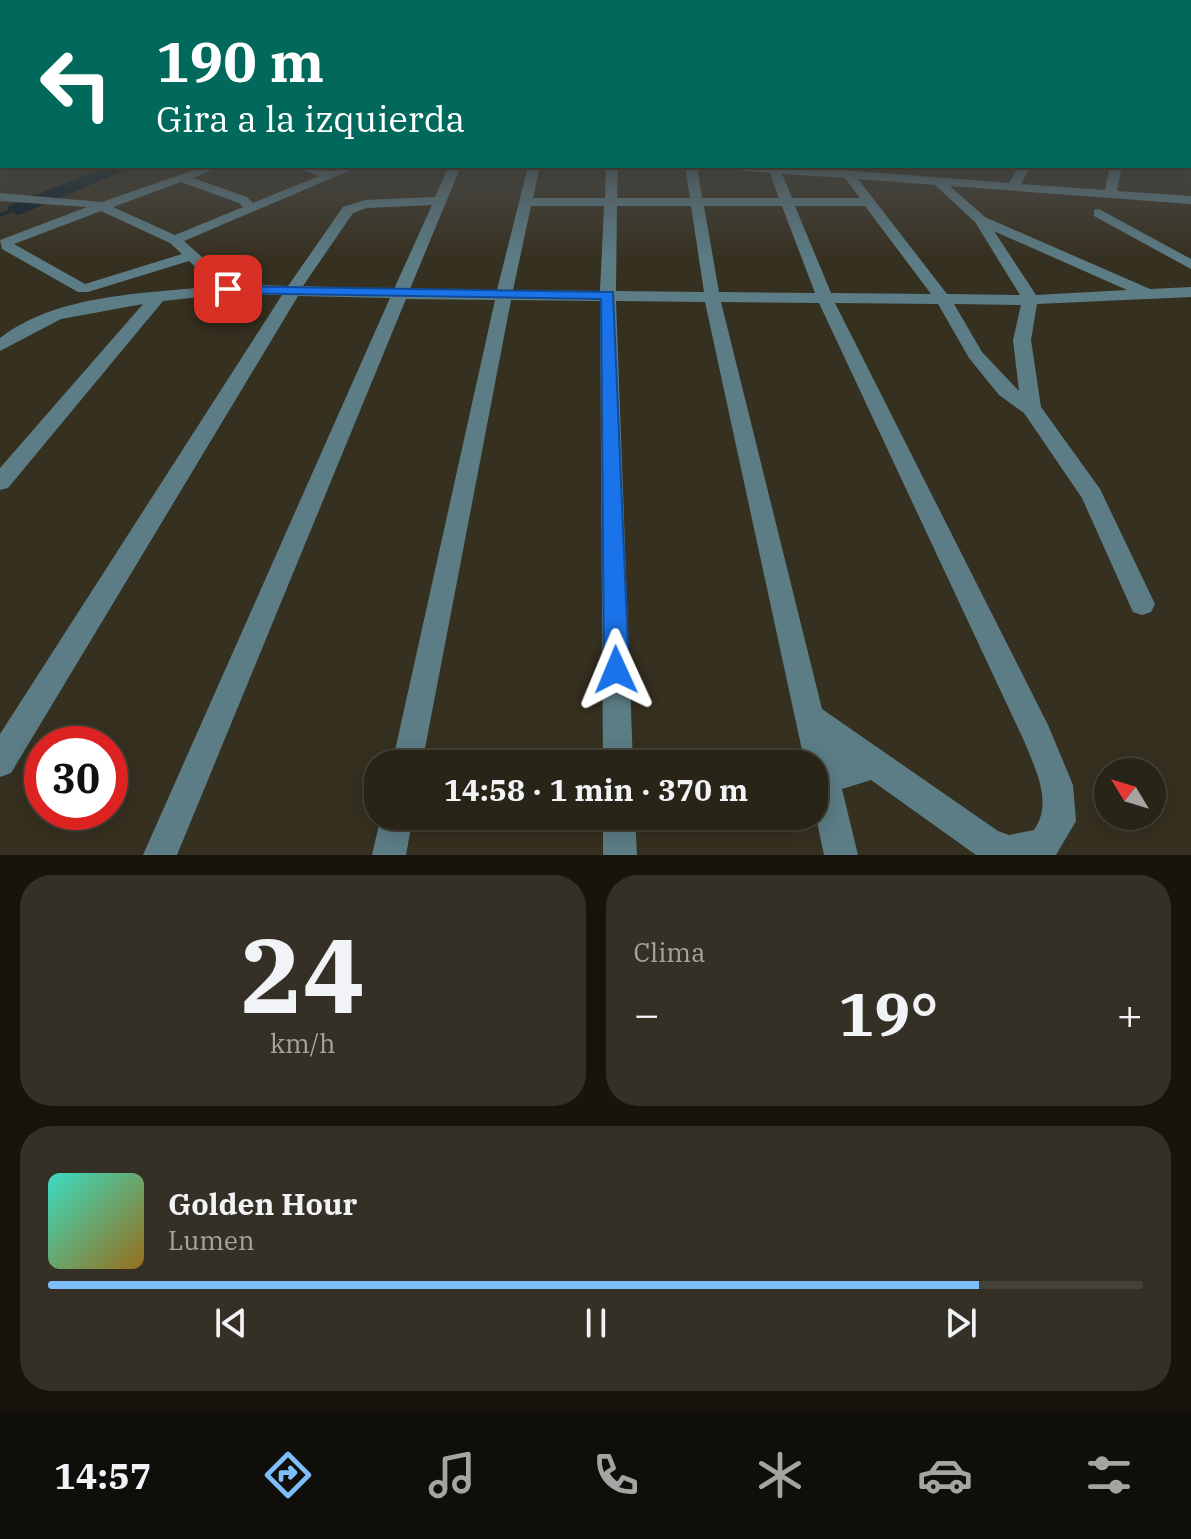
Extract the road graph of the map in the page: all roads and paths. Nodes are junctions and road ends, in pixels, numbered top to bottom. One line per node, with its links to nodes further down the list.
1 (175, 180): 25 (street)
2 (185, 180): 24 (street)
3 (321, 180): 24 (street)
4 (450, 180): 18 (street)
5 (532, 180): 20 (street)
6 (612, 180): 19 (street)
7 (694, 180): 22 (street)
8 (781, 180): 23 (street)
9 (860, 180): 21 (street)
10 (885, 180): 13 (street)
11 (1017, 180): 14 (street)
12 (1113, 180): 15 (street)
13 (940, 184): 14 (street); 27 (street)
14 (1012, 189): 15 (street)
15 (1110, 194): 17 (street)
16 (0, 197): 25 (street)
17 (1191, 200)
18 (442, 201): 34 (street); 36 (street)
19 (611, 201): 20 (street); 22 (street); 38 (street)
20 (528, 202): 37 (street)
21 (870, 202): 23 (street); 44 (street)
22 (699, 203): 23 (street); 39 (street)
23 (786, 203): 42 (street)
24 (247, 204): 28 (street)
25 (101, 206): 28 (street); 29 (street)
26 (1099, 213): 30 (street)
27 (980, 220): 40 (street); 43 (street)
28 (175, 240): 29 (street)
29 (194, 255): 31 (street)
30 (1191, 265)
31 (204, 269): 32 (street); 33 (street)
32 (228, 289): 33 (street); 34 (street)
33 (185, 292): 41 (street)
34 (292, 292): 36 (street); 53 (street)
35 (1191, 292): 40 (street)
36 (403, 294): 37 (street); 59 (street)
37 (504, 295): 38 (street); 50 (street)
38 (608, 295): 39 (street); 51 (street)
39 (712, 296): 42 (street); 49 (street)
40 (1151, 296): 43 (street)
41 (158, 297): 45 (street); 47 (street)
42 (826, 300): 44 (street); 54 (street)
43 (1031, 300): 44 (street); 46 (street)
44 (945, 302): 46 (street)
45 (0, 346)
46 (1031, 408): 48 (street)
47 (0, 482)
48 (1142, 604)
49 (809, 718): 52 (street); 54 (street)
50 (410, 750)
51 (618, 750)
52 (816, 750)
53 (0, 762)
54 (875, 764): 55 (street)
55 (828, 778)
56 (828, 800): 62 (street)
57 (394, 830): 60 (street)
58 (619, 830): 61 (street)
59 (160, 855)
60 (389, 855)
61 (620, 855)
62 (841, 855)

